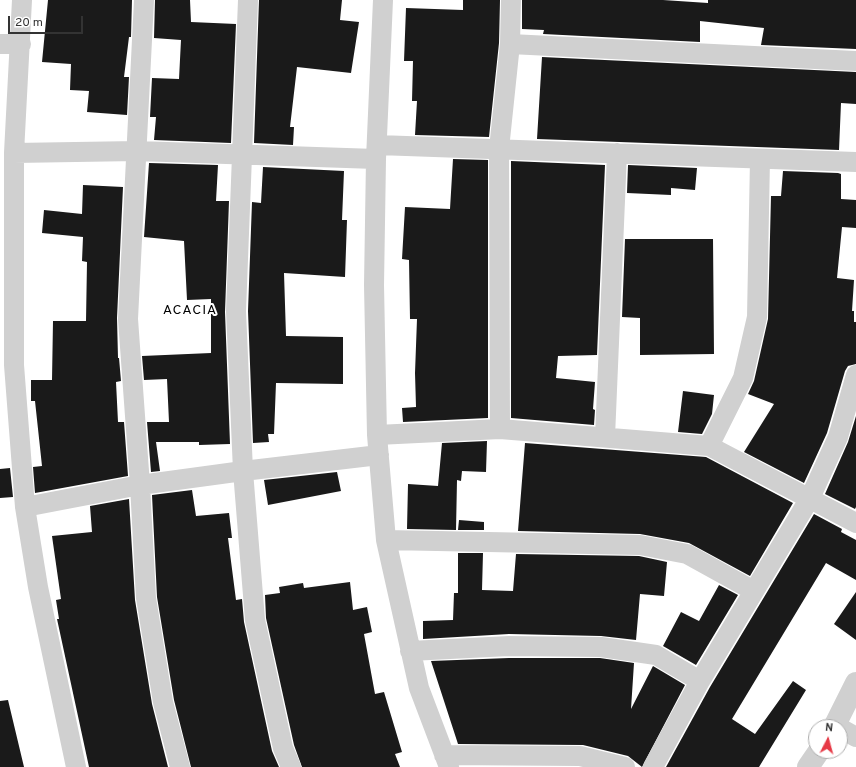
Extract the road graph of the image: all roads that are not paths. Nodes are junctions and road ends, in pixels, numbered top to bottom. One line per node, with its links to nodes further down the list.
1 (22, 0): 7 (street)
2 (144, 0): 11 (street)
3 (248, 0): 14 (street)
4 (383, 0): 12 (street)
5 (511, 0): 8 (street)
6 (0, 44): 7 (street)
7 (21, 44): 13 (street)
8 (510, 44): 9 (street); 10 (street)
9 (856, 61)
10 (499, 150): 12 (street); 15 (street); 19 (street)
11 (137, 151): 13 (street); 14 (street); 25 (street)
12 (377, 152): 14 (street); 20 (street)
13 (14, 153): 27 (street)
14 (241, 154): 24 (street)
15 (617, 154): 16 (street); 21 (street)
16 (760, 159): 17 (street); 22 (street)
17 (856, 162)
18 (856, 375): 26 (street)
19 (500, 429): 20 (street); 21 (street)
20 (377, 435): 23 (street)
21 (605, 437): 22 (street)
22 (709, 446): 26 (street)
23 (379, 455): 24 (street); 29 (street)
24 (243, 471): 25 (street); 38 (street)
25 (140, 485): 27 (street); 37 (street)
26 (810, 498): 28 (street); 30 (street)
27 (25, 507): 36 (street)
28 (856, 523)
29 (386, 540): 30 (street); 31 (street)
30 (754, 591): 32 (street)
31 (410, 651): 32 (street); 35 (street)
32 (700, 681): 40 (street)
33 (856, 683): 34 (street)
34 (840, 719)
35 (447, 761): 39 (street)
36 (76, 767)
37 (180, 767)
38 (291, 767)
39 (625, 767)
40 (653, 767)

